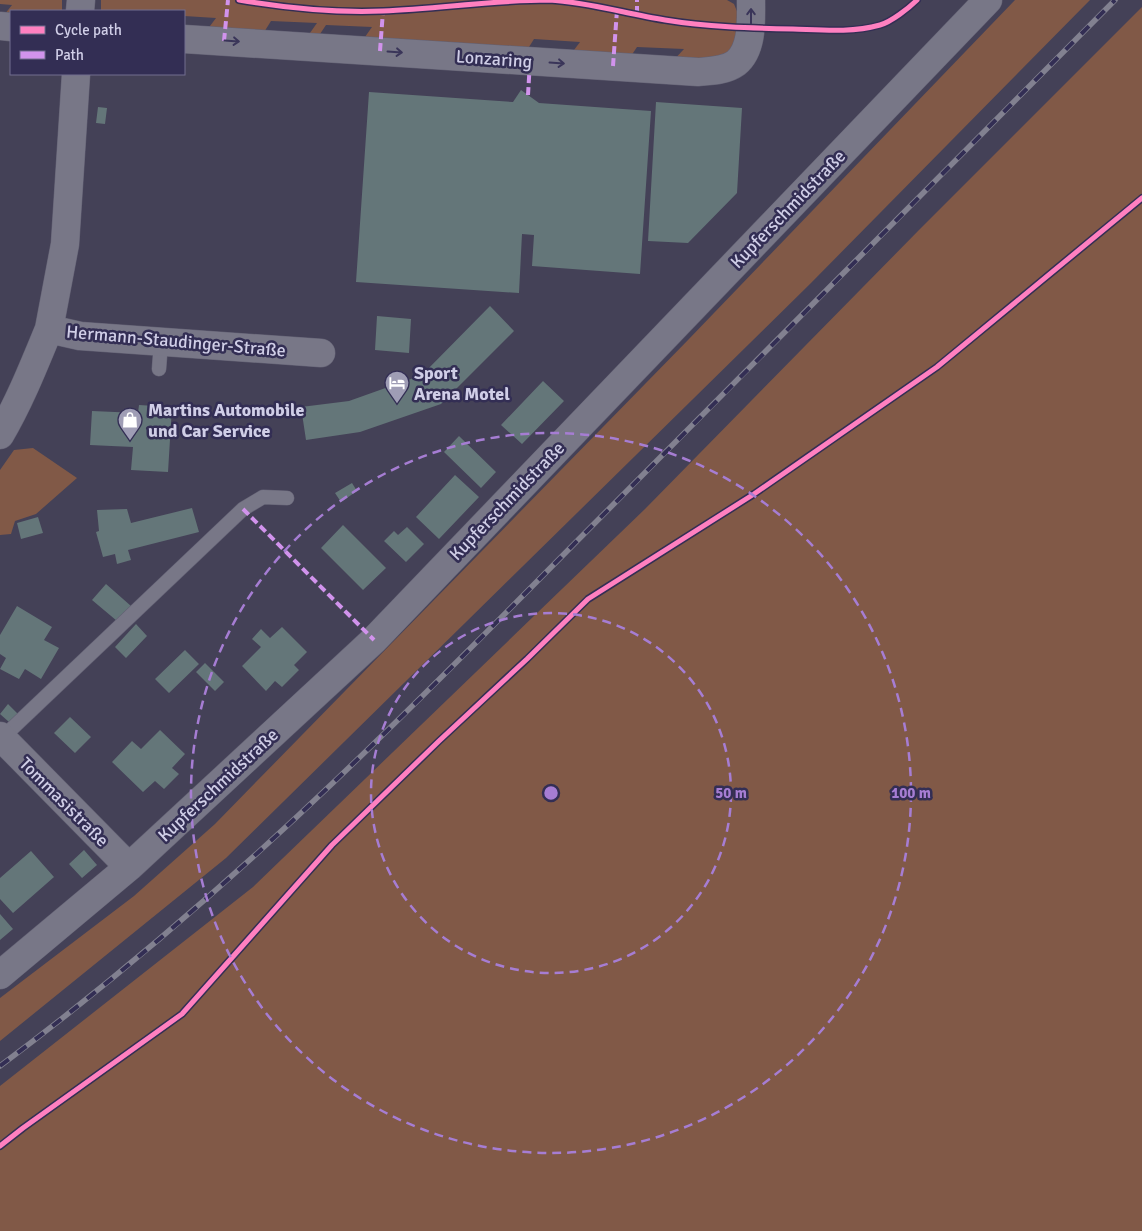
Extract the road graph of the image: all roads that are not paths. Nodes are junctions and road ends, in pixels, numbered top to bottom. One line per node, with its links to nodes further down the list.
1 (751, 0): 3 (street, Lonzaring, one-way to 1)
2 (988, 0): 12 (street, Kupferschmidstraße)
3 (185, 39)
4 (76, 75): 5 (street, Hermann-Staudinger-Straße)
5 (49, 329): 6 (street, Hermann-Staudinger-Straße); 9 (street)
6 (161, 342): 7 (street, Hermann-Staudinger-Straße); 8 (lane)
7 (321, 353)
8 (159, 369)
9 (0, 435)
10 (287, 498): 11 (lane)
11 (1, 737): 12 (street, Tommasistraße)
12 (129, 867): 13 (street, Kupferschmidstraße)
13 (0, 975)

